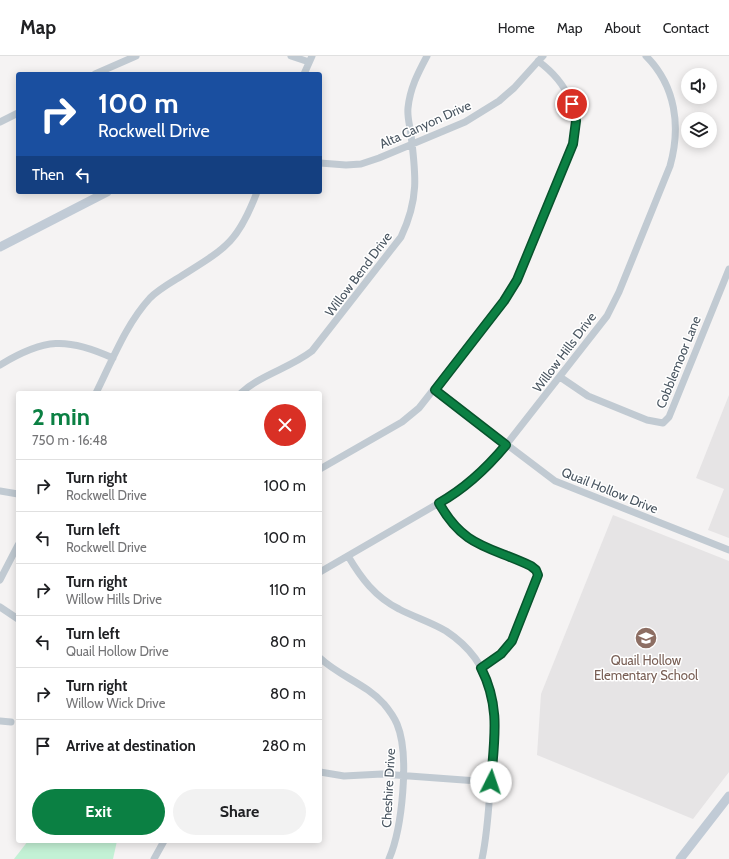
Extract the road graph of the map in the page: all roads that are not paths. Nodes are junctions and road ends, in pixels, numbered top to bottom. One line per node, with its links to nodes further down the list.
1 (136, 56): 7 (street)
2 (291, 56): 5 (street)
3 (427, 56): 11 (street, Willow Bend Drive)
4 (646, 56): 19 (street, Willow Hills Drive)
5 (310, 59): 8 (street)
6 (540, 59): 11 (street, Alta Canyon Drive); 20 (street)
7 (100, 72)
8 (305, 72)
9 (16, 114): 10 (street)
10 (0, 122)
11 (412, 145): 12 (street, Alta Canyon Drive); 22 (street, Willow Bend Drive)
12 (322, 164)
13 (103, 194): 15 (street)
14 (256, 194): 17 (street)
15 (0, 247)
16 (729, 269): 19 (street, Cobblemoor Lane)
17 (113, 358): 18 (street); 21 (street)
18 (0, 365)
19 (560, 377): 23 (street, Willow Hills Drive)
20 (435, 390): 23 (street, Quail Hollow Drive); 24 (street)
21 (97, 391)
22 (245, 391)
23 (506, 445): 27 (street, Willow Hills Drive); 29 (street, Quail Hollow Drive)
24 (322, 467)
25 (0, 491): 26 (street)
26 (16, 494)
27 (439, 503): 30 (street, Willow Hills Drive); 36 (street)
28 (16, 549): 32 (street)
29 (729, 550)
30 (348, 556): 31 (street, Willow Hills Drive); 36 (street)
31 (322, 571)
32 (0, 580)
33 (0, 607): 34 (street)
34 (16, 618)
35 (322, 660): 40 (street, Cheshire Drive)
36 (481, 668): 41 (street)
37 (0, 721): 38 (street)
38 (10, 722)
39 (322, 772): 40 (street)
40 (403, 775): 41 (street); 45 (street, Cheshire Drive)
41 (491, 782): 46 (street)
42 (729, 796): 47 (street)
43 (163, 843): 44 (street)
44 (154, 859)
45 (389, 859)
46 (482, 859)
47 (680, 859)

